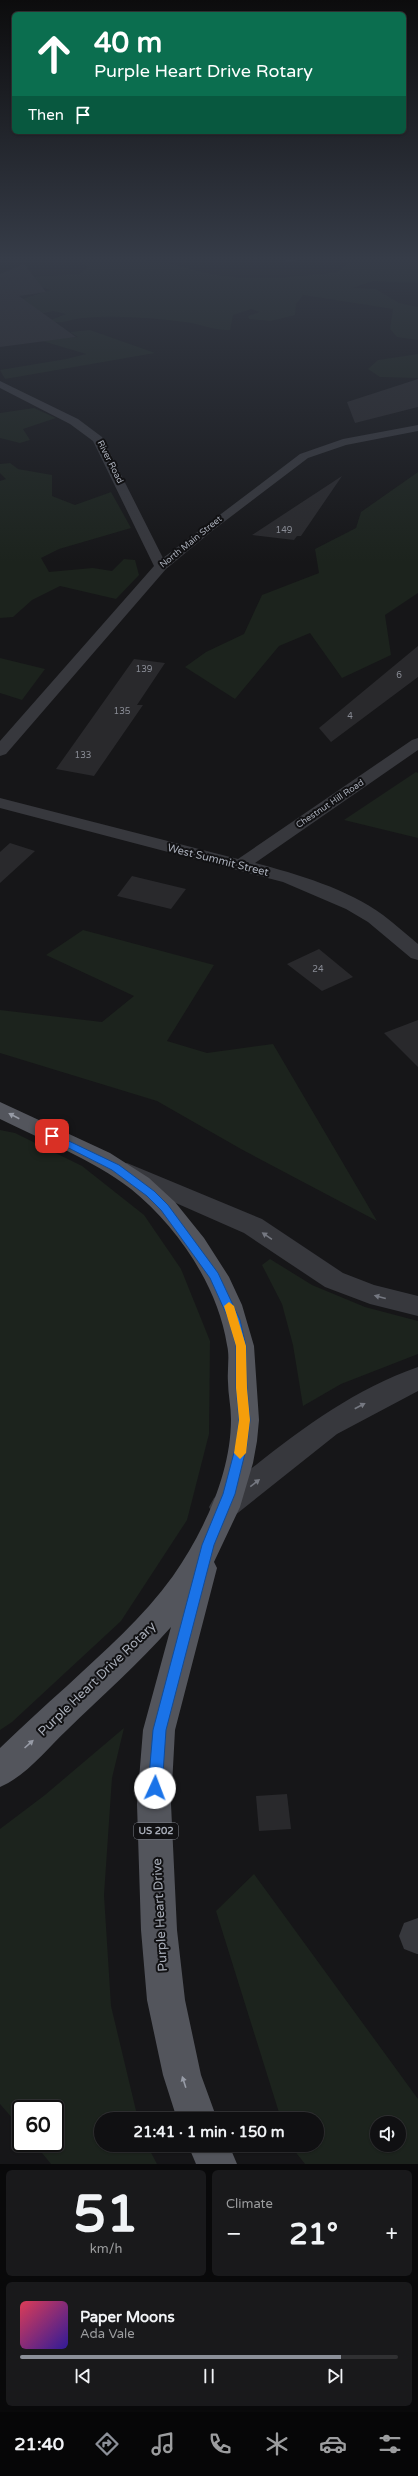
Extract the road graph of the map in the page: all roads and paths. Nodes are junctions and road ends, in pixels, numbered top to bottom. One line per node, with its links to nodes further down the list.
1 (0, 384): 3 (street, River Road)
2 (418, 428): 3 (street, North Main Street)
3 (161, 566): 5 (street, North Main Street)
4 (418, 743): 7 (street, Chestnut Hill Road)
5 (0, 751)
6 (0, 803): 7 (street, West Summit Street)
7 (241, 865): 8 (street, West Summit Street)
8 (418, 954)
9 (0, 1110): 10 (main road, Purple Heart Drive Rotary / US 202, one-way to 9)
10 (115, 1168): 11 (street, one-way to 10); 13 (main road, Purple Heart Drive Rotary / US 202)
11 (418, 1306)
12 (418, 1378): 13 (street, one-way to 12)
13 (224, 1507): 14 (main road, Purple Heart Drive Rotary / US 202)
14 (208, 1545): 15 (main road, Purple Heart Drive Rotary, one-way to 14); 16 (main road, Purple Heart Drive / US 202, one-way to 14)
15 (0, 1770)
16 (195, 2112)
17 (211, 2152): 18 (main road)
18 (217, 2164)

